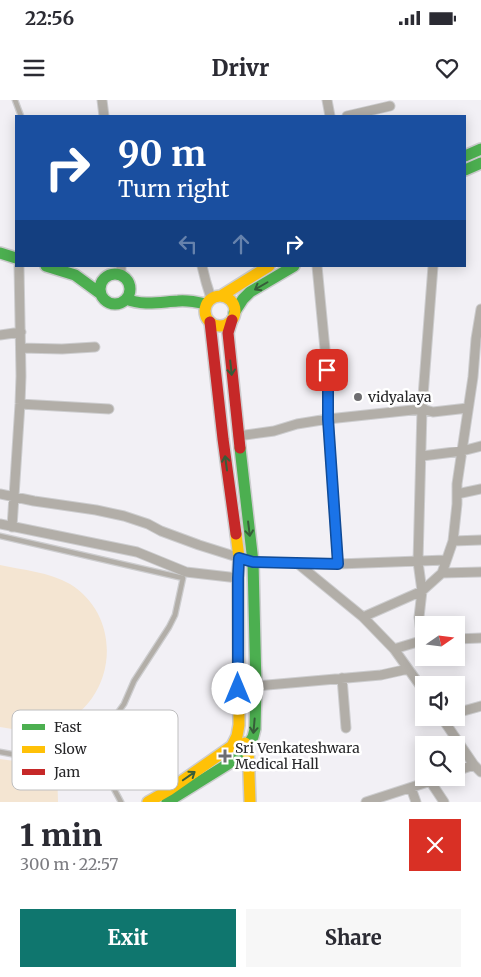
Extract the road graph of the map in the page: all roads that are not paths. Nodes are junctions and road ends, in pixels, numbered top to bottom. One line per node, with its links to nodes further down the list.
1 (15, 100): 5 (lane)
2 (102, 100): 6 (street)
3 (327, 100): 7 (street)
4 (390, 106): 8 (street)
5 (21, 115)
6 (104, 115)
7 (330, 115)
8 (351, 115)
9 (481, 149): 10 (main road)
10 (466, 156)
11 (481, 163): 12 (main road)
12 (466, 170)
13 (0, 253): 14 (main road)
14 (15, 258)
15 (19, 267): 30 (street)
16 (50, 267): 22 (main road)
17 (202, 267): 26 (street)
18 (267, 267): 26 (main road)
19 (292, 267): 28 (main road, one-way to 28)
20 (317, 267): 39 (street)
21 (433, 267): 38 (street)
22 (71, 272): 23 (main road); 24 (main road)
23 (118, 272): 24 (main road); 25 (main road)
24 (101, 294): 25 (main road)
25 (126, 299): 26 (main road)
26 (213, 299): 28 (main road); 29 (main road)
27 (481, 309): 34 (street)
28 (233, 316): 29 (main road); 40 (main road, one-way to 40)
29 (210, 322): 53 (main road, one-way to 29)
30 (20, 332): 31 (street); 33 (street)
31 (0, 335)
32 (95, 347): 33 (street)
33 (21, 348): 35 (street)
34 (478, 355): 36 (street)
35 (20, 404): 37 (street); 47 (street)
36 (468, 408): 38 (street); 42 (street)
37 (109, 410)
38 (422, 410): 39 (street); 43 (street)
39 (328, 419): 40 (street); 58 (street)
40 (238, 436): 55 (main road, one-way to 55)
41 (481, 446): 42 (street)
42 (462, 451): 43 (street); 46 (street)
43 (422, 456): 56 (street)
44 (481, 490): 46 (street)
45 (0, 494): 47 (street)
46 (457, 494): 52 (street)
47 (14, 497): 49 (street); 53 (street)
48 (0, 524): 49 (street)
49 (12, 526): 61 (street)
50 (0, 536): 74 (lane)
51 (481, 540): 52 (street)
52 (453, 541): 54 (street)
53 (239, 558): 55 (street); 61 (main road)
54 (446, 560): 56 (street); 59 (street)
55 (253, 562): 57 (street); 72 (main road)
56 (418, 562): 58 (street); 62 (street)
57 (297, 563): 58 (street); 64 (street)
58 (338, 564)
59 (442, 572): 60 (street); 62 (street)
60 (481, 572)
61 (238, 578): 78 (main road)
62 (422, 591): 63 (street); 64 (street)
63 (419, 616)
64 (363, 617): 68 (street)
65 (481, 638): 66 (street)
66 (465, 639)
67 (415, 642): 68 (street)
68 (394, 649): 69 (street)
69 (408, 669): 70 (street); 71 (street)
70 (342, 678): 72 (street); 77 (street)
71 (415, 679)
72 (256, 686): 79 (main road, one-way to 79)
73 (481, 706): 75 (street)
74 (120, 710)
75 (465, 710)
76 (448, 726): 80 (street)
77 (346, 728)
78 (237, 735): 79 (main road); 82 (main road, one-way to 78)
79 (248, 746): 90 (main road); 91 (main road)
80 (478, 768): 81 (street)
81 (465, 770)
82 (178, 784)
83 (416, 786): 85 (street)
84 (433, 786): 94 (street)
85 (411, 788): 92 (street); 93 (street)
86 (115, 790): 88 (lane)
87 (169, 790): 89 (main road, one-way to 87)
88 (121, 802)
89 (148, 802)
90 (167, 802)
91 (250, 802)
92 (366, 802)
93 (416, 802)
94 (444, 802)

